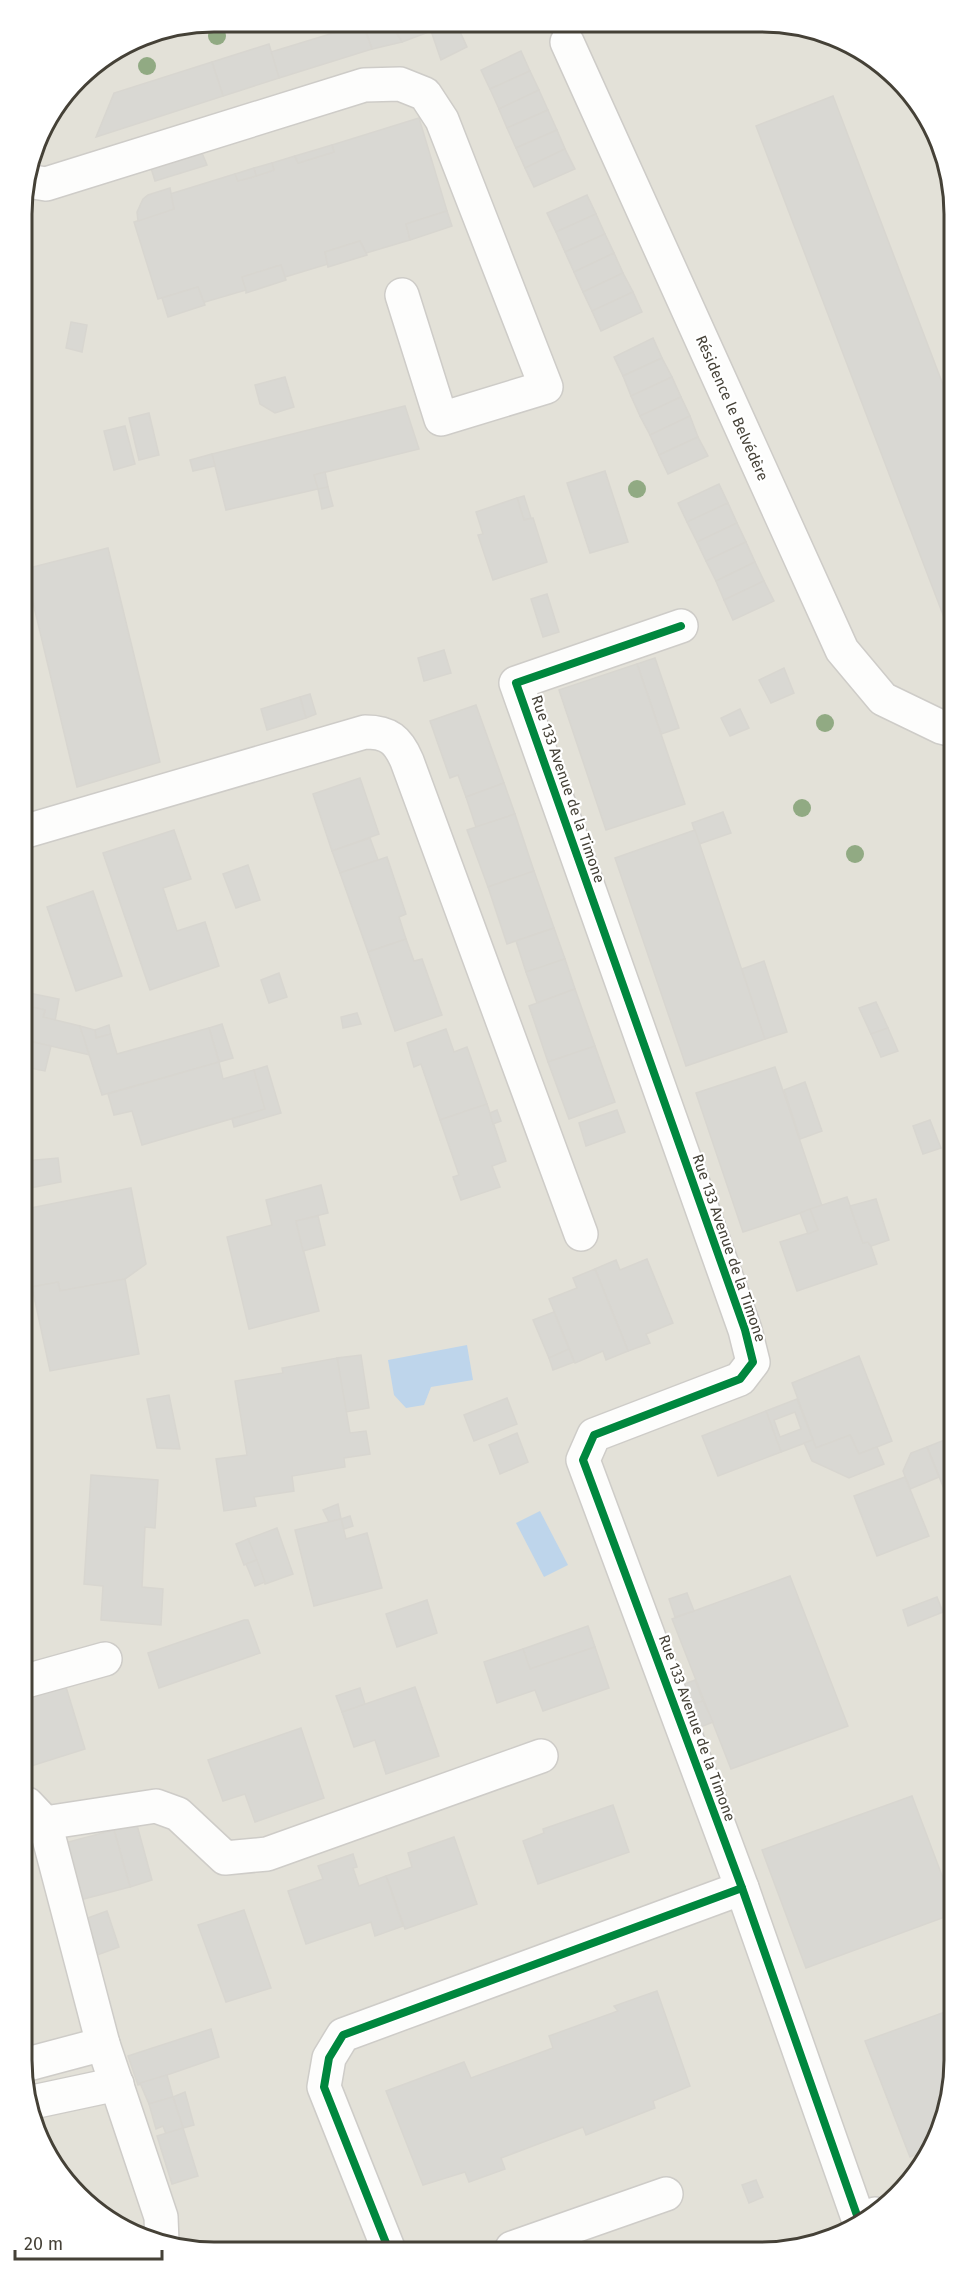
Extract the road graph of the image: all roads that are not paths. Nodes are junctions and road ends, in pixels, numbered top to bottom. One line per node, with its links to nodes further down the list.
1 (567, 42): 5 (street, Résidence le Belvédère)
2 (35, 182): 3 (street)
3 (402, 295)
4 (681, 626): 12 (street, Rue 133 Avenue de la Timone)
5 (944, 728)
6 (32, 830): 7 (street)
7 (580, 1234)
8 (105, 1659): 9 (street)
9 (32, 1679)
10 (541, 1756): 11 (street)
11 (36, 1813): 13 (street)
12 (742, 1888): 18 (street, Rue 133 Avenue de la Timone); 20 (street)
13 (103, 2044): 14 (street); 15 (street)
14 (32, 2063)
15 (117, 2084): 16 (street); 19 (street)
16 (37, 2101)
17 (666, 2194): 21 (street)
18 (857, 2215)
19 (162, 2235)
20 (386, 2242)
21 (529, 2242)

